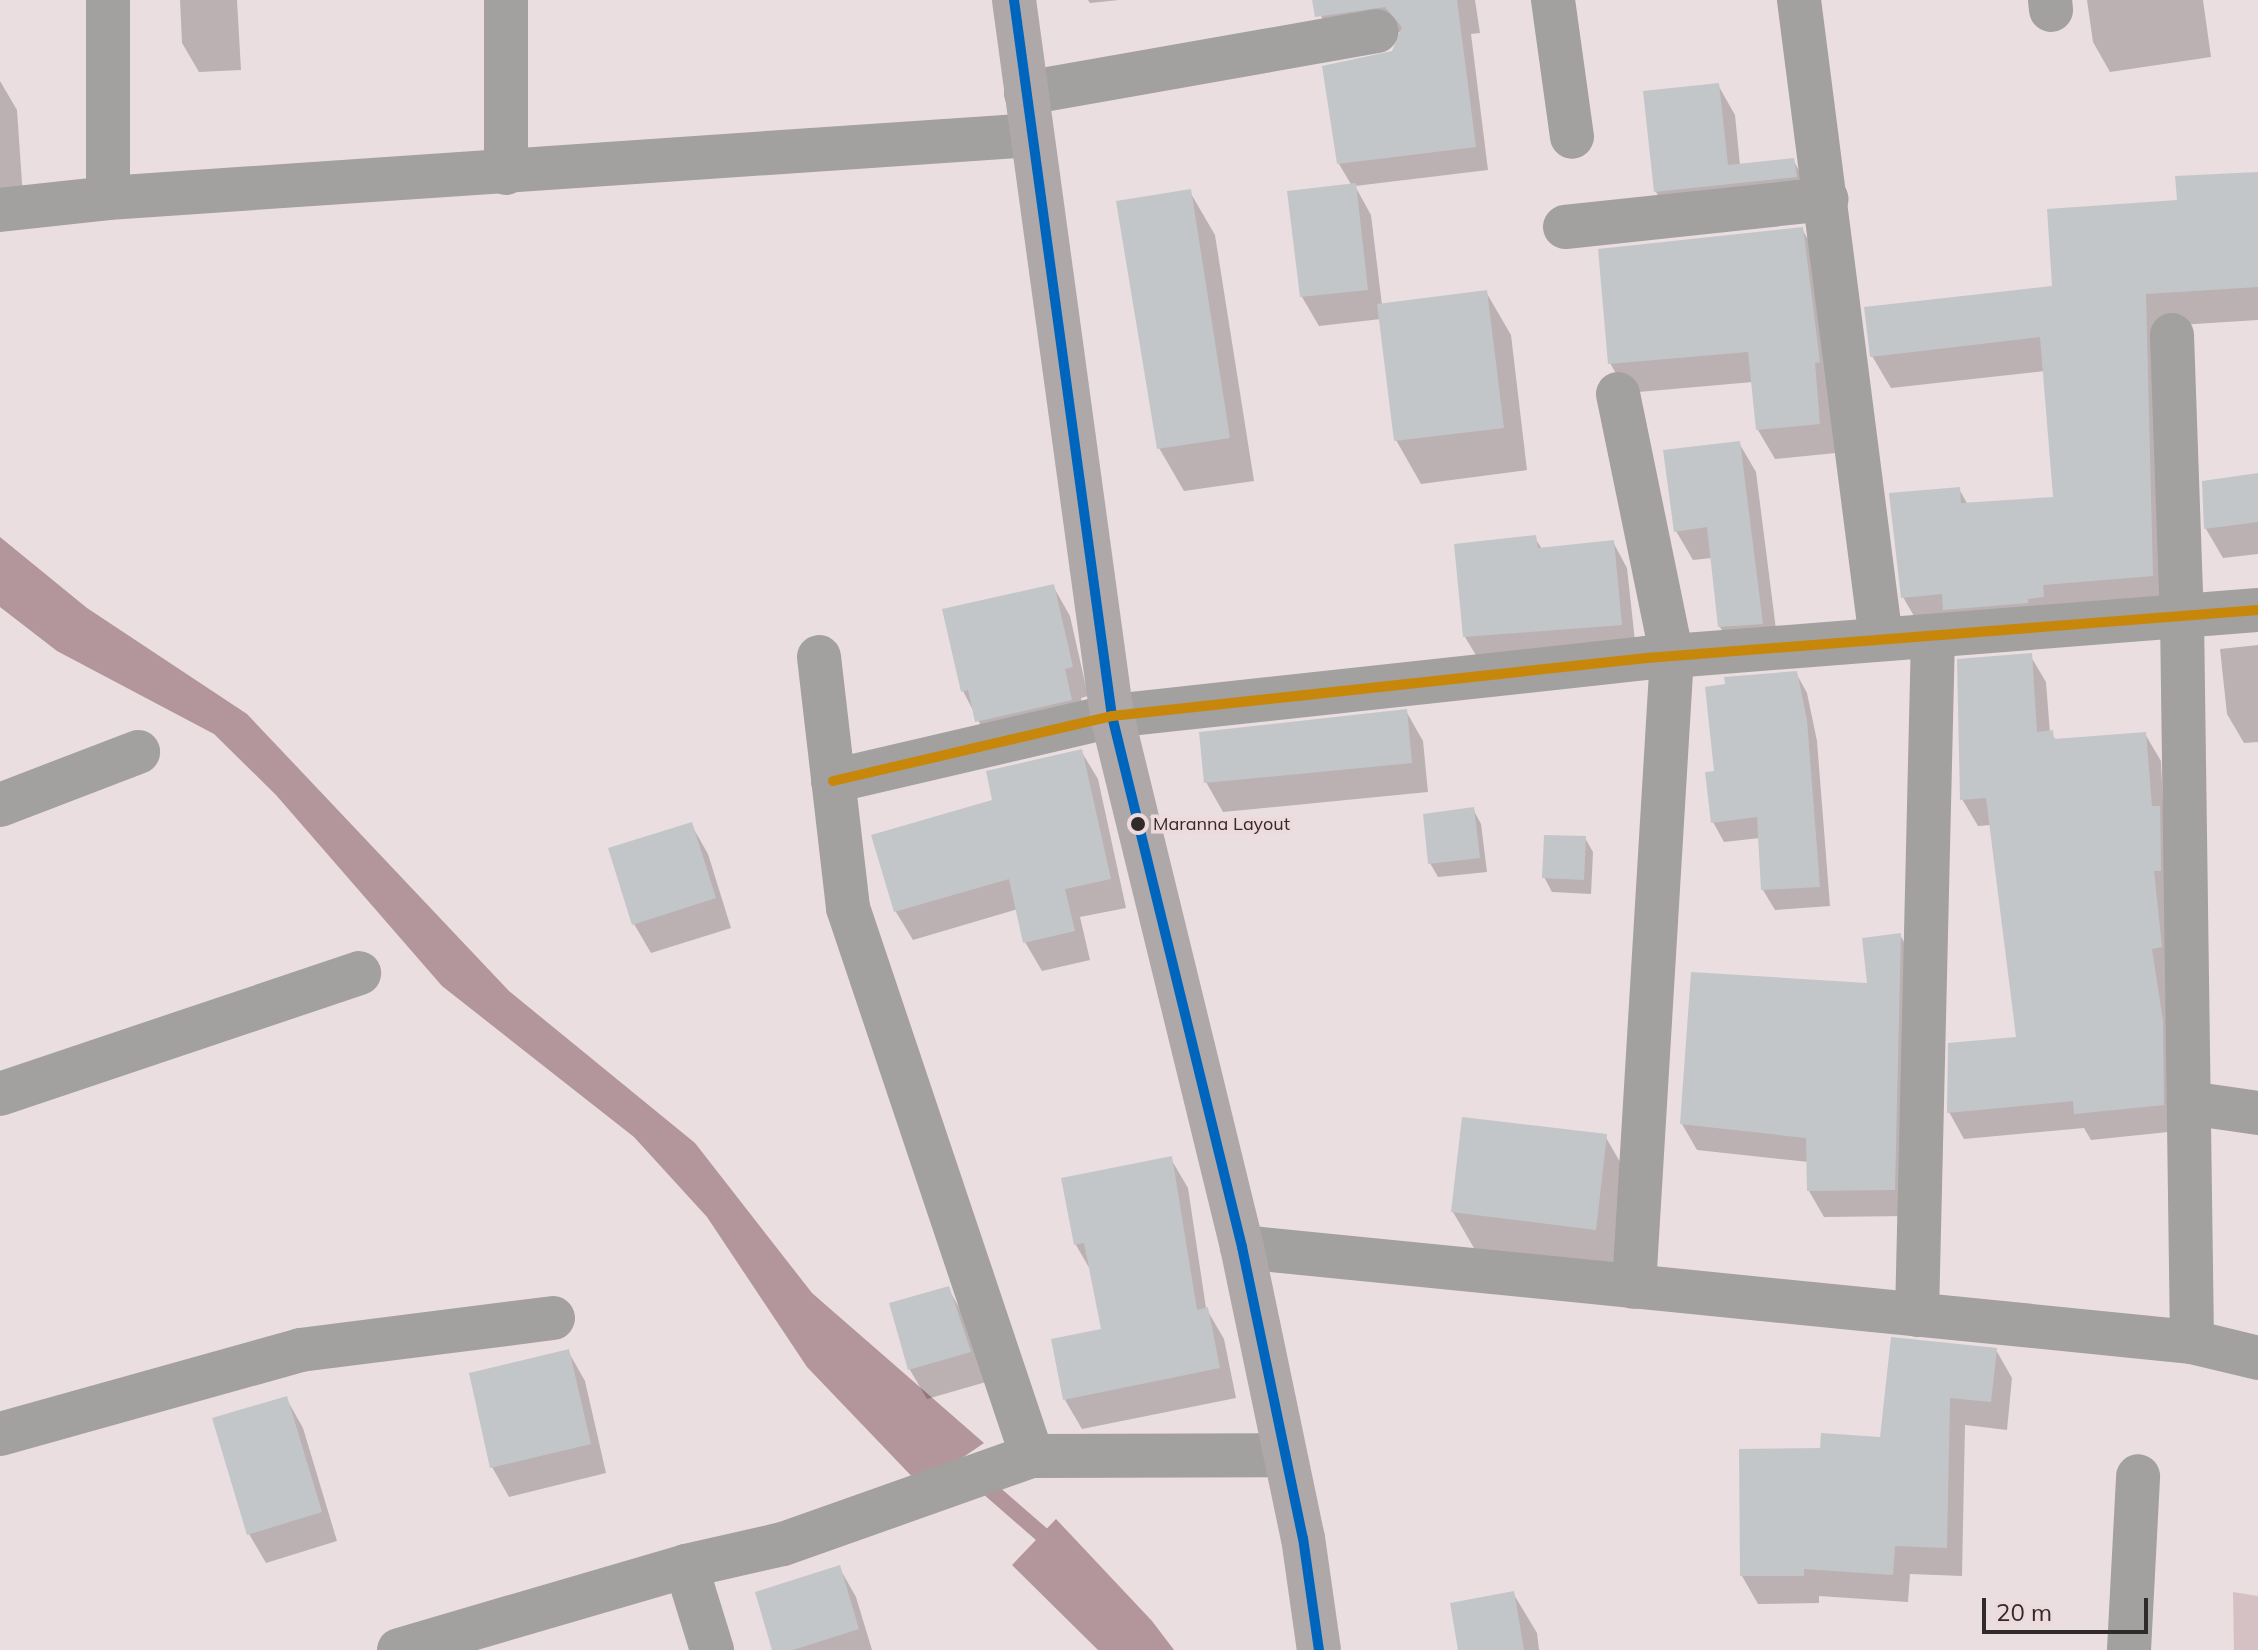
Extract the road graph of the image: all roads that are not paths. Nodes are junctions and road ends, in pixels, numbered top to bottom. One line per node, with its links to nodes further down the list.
1 (108, 0): 11 (street)
2 (506, 0): 10 (street)
3 (1014, 0): 7 (street)
4 (1553, 0): 9 (street)
5 (1799, 0): 12 (street)
6 (1377, 31): 7 (street)
7 (1026, 93): 8 (street)
8 (1032, 135): 10 (street); 23 (street)
9 (1572, 137)
10 (506, 173): 11 (street)
11 (108, 198): 13 (street)
12 (1827, 199): 14 (street); 20 (street)
13 (0, 210)
14 (1565, 227)
15 (2172, 335): 18 (street)
16 (1618, 394): 21 (street)
17 (2258, 610): 18 (street)
18 (2182, 616): 19 (street); 29 (street)
19 (1933, 636): 20 (street); 33 (street)
20 (1881, 639): 21 (street)
21 (1672, 656): 23 (street); 32 (street)
22 (819, 657): 25 (street)
23 (1112, 716): 25 (street); 31 (street)
24 (138, 752): 26 (street)
25 (833, 781): 39 (street)
26 (0, 805)
27 (359, 973): 28 (street)
28 (0, 1094)
29 (2189, 1103): 30 (street); 35 (street)
30 (2258, 1113)
31 (1242, 1247): 32 (street); 38 (street)
32 (1634, 1287): 33 (street)
33 (1917, 1315): 35 (street)
34 (553, 1318): 37 (street)
35 (2192, 1342): 36 (street)
36 (2258, 1358)
37 (0, 1434)
38 (1285, 1455): 39 (street); 44 (street)
39 (1024, 1459): 41 (street)
40 (2138, 1476): 45 (street)
41 (686, 1566): 42 (street); 43 (street)
42 (399, 1650)
43 (712, 1650)
44 (1319, 1650)
45 (2129, 1650)

